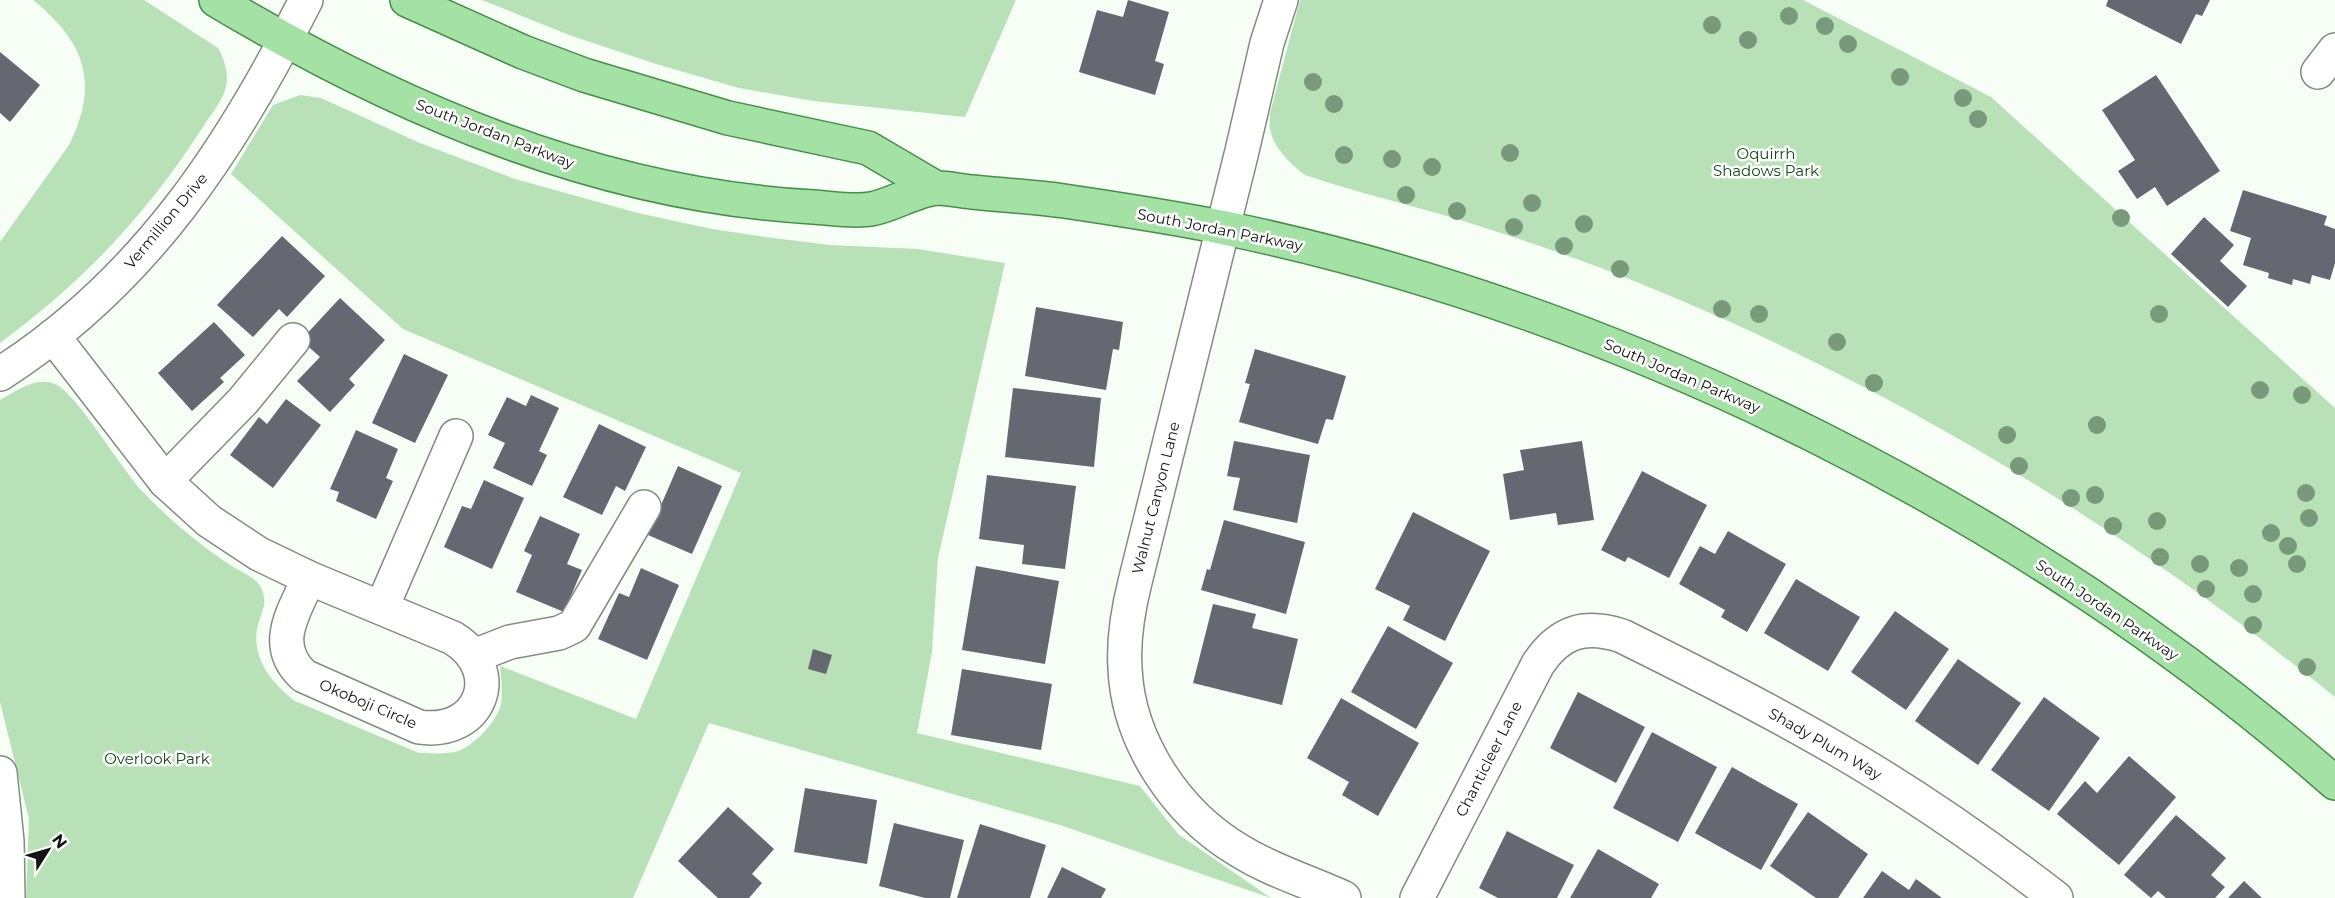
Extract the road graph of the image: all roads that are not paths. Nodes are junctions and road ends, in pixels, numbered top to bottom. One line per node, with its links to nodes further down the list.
1 (216, 0): 5 (main road, South Jordan Parkway)
2 (306, 0): 5 (street, Vermillion Drive)
3 (406, 0): 6 (main road, South Jordan Parkway)
4 (1281, 0): 7 (street, Walnut Canyon Lane)
5 (285, 40): 6 (main road, South Jordan Parkway); 8 (street, Vermillion Drive)
6 (936, 188): 7 (main road, South Jordan Parkway)
7 (1222, 228): 19 (main road, South Jordan Parkway); 21 (street, Walnut Canyon Lane)
8 (53, 336): 10 (street, Vermillion Drive); 12 (street)
9 (293, 340): 12 (street)
10 (0, 374)
11 (456, 436): 15 (street)
12 (165, 481): 14 (street)
13 (644, 507): 17 (street)
14 (309, 578): 15 (street); 17 (street, Okoboji Circle)
15 (382, 608): 17 (street)
16 (1574, 632): 22 (street, Chanticleer Lane); 23 (street, Shady Plum Way)
17 (474, 656)
18 (0, 773): 20 (street)
19 (2335, 783)
20 (8, 898)
21 (1344, 898)
22 (1418, 898)
23 (2056, 898)

